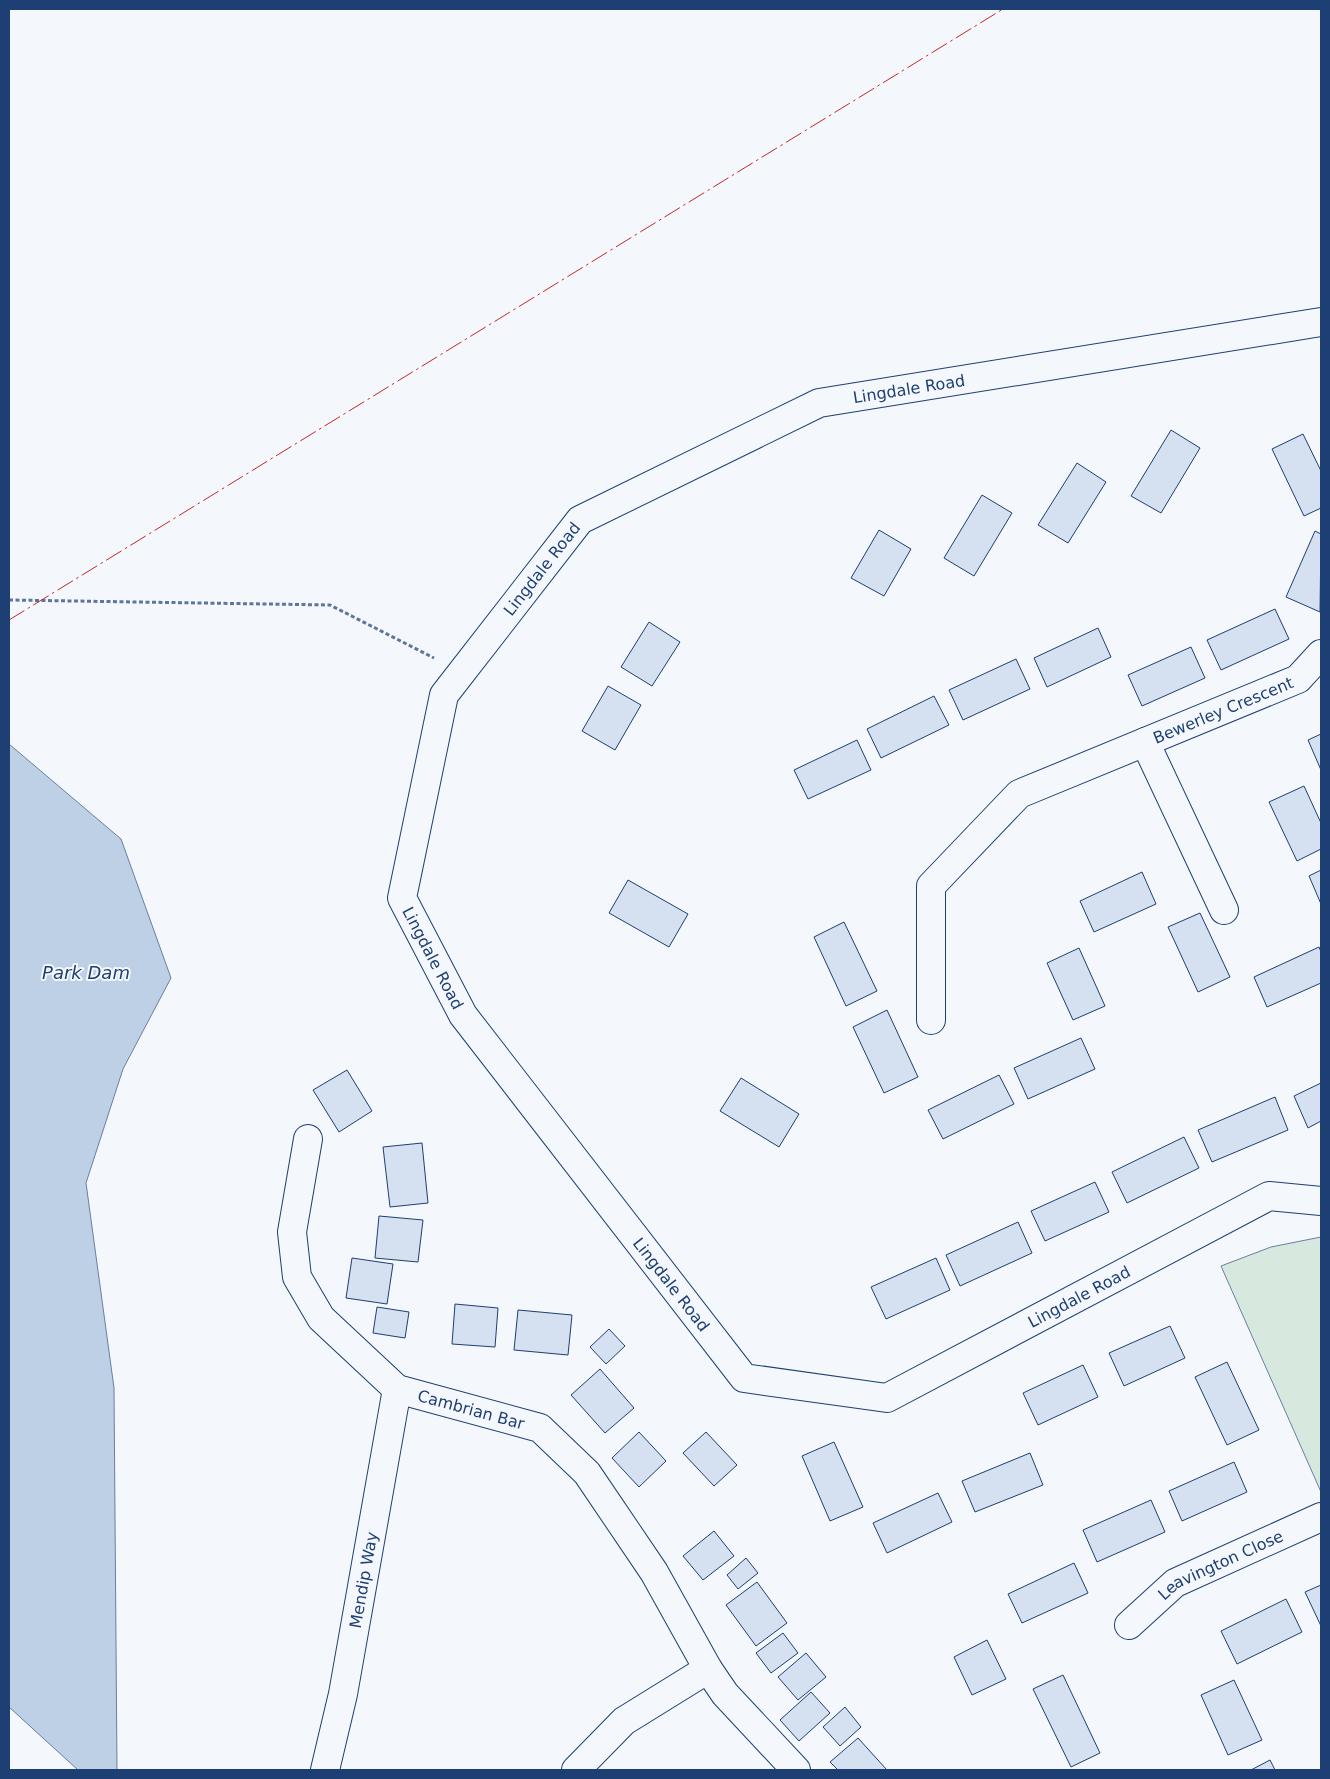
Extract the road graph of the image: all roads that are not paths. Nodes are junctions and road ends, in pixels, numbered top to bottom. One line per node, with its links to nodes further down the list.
1 (1321, 322): 7 (street, Lingdale Road)
2 (1321, 654): 3 (street, Bewerley Crescent)
3 (1145, 742): 4 (street, Bewerley Crescent); 5 (street, Bewerley Crescent)
4 (1224, 910)
5 (931, 1020)
6 (308, 1139): 8 (street, Cambrian Bar)
7 (1321, 1200)
8 (396, 1389): 11 (street, Cambrian Bar); 12 (street, Mendip Way)
9 (1321, 1517): 10 (street, Leavington Close)
10 (1129, 1625)
11 (708, 1669): 13 (street); 14 (street, Cambrian Bar)
12 (325, 1770)
13 (576, 1770)
14 (796, 1770)

